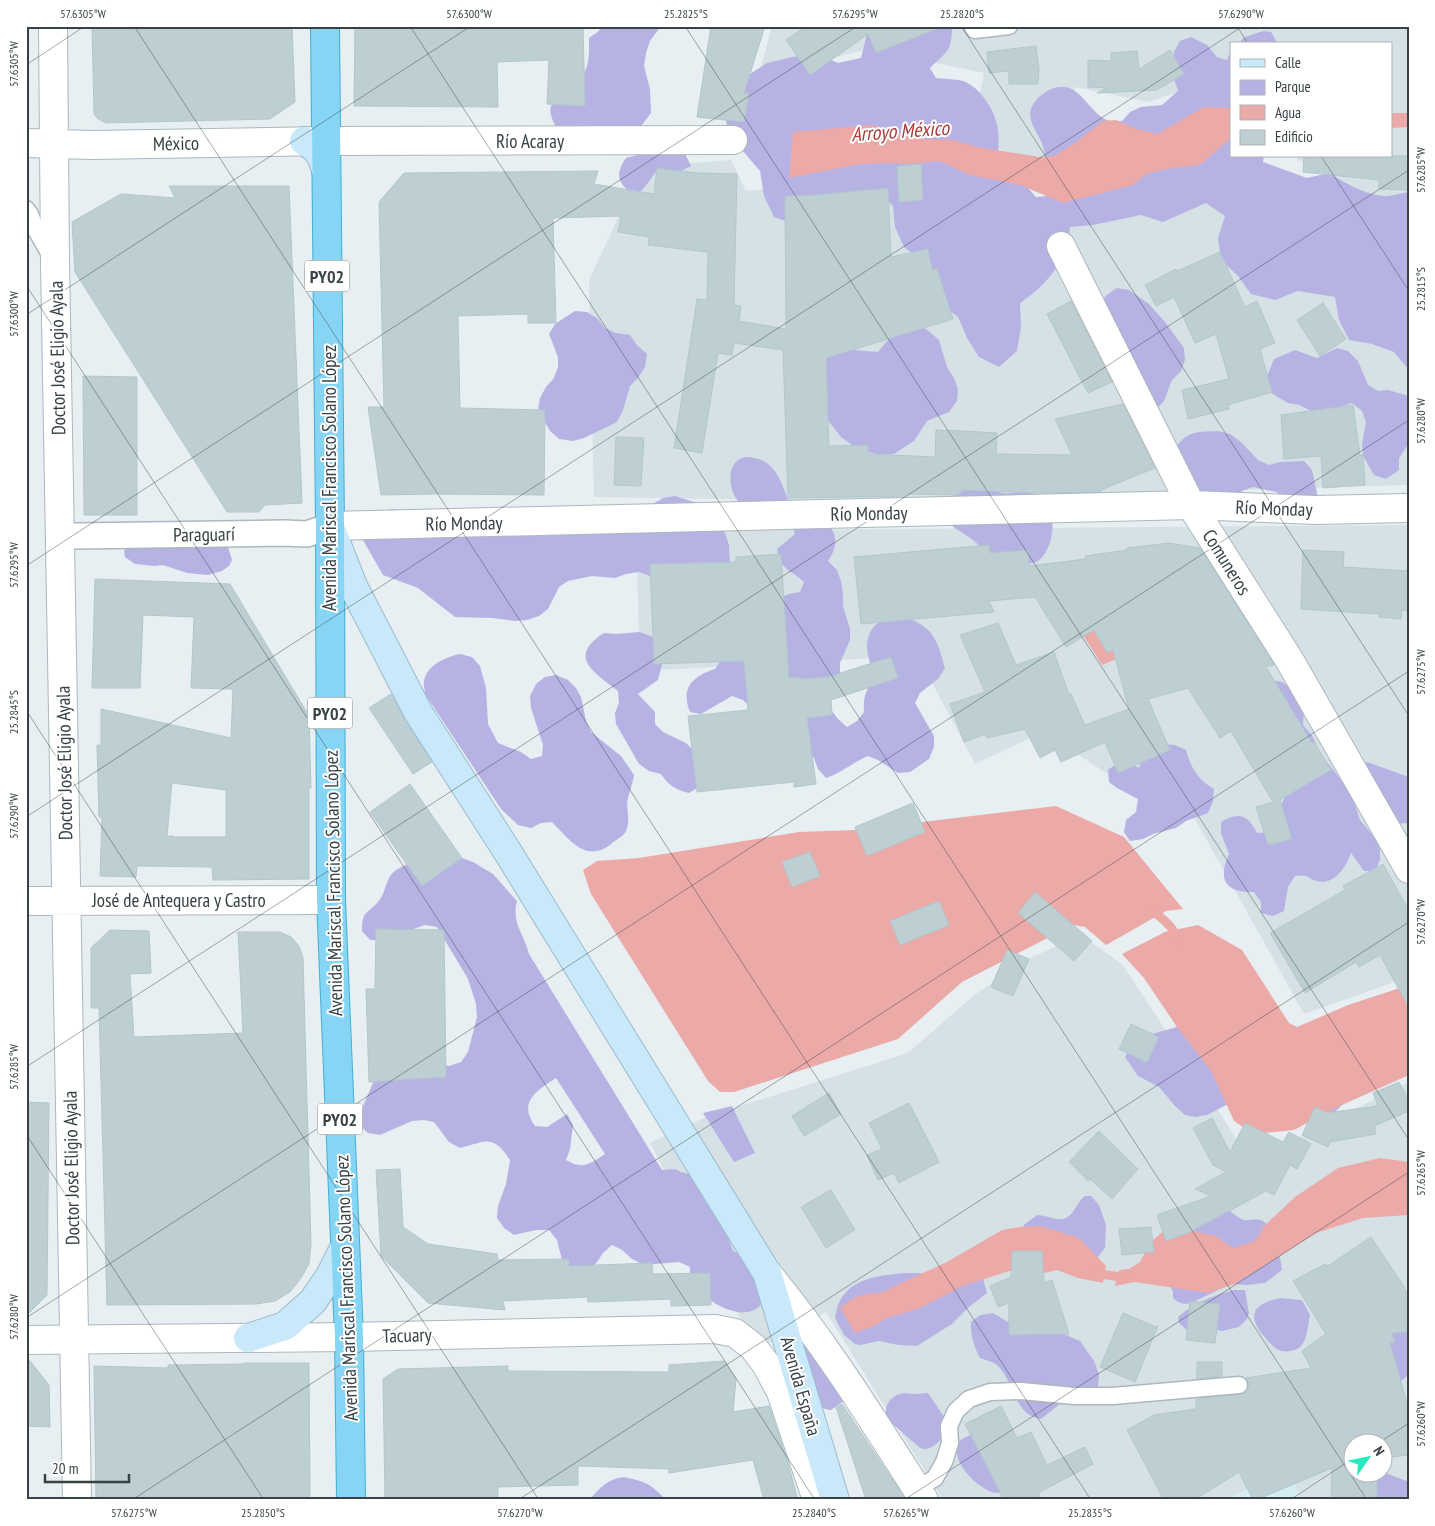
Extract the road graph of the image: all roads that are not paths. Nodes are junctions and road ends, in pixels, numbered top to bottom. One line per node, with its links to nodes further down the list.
1 (53, 26): 8 (street, Doctor José Eligio Ayala)
2 (325, 26): 5 (highway, Avenida Mariscal Francisco Solano López / PY02)
3 (1009, 26): 4 (lane)
4 (974, 28)
5 (319, 133): 6 (street, Río Acaray); 8 (street, México); 14 (highway, Avenida Mariscal Francisco Solano López / PY02)
6 (733, 140)
7 (26, 143): 8 (street, México)
8 (53, 143): 11 (street, Doctor José Eligio Ayala)
9 (26, 209): 11 (lane)
10 (1061, 246): 12 (street, Comuneros)
11 (55, 262): 18 (street, Doctor José Eligio Ayala)
12 (1191, 505): 13 (street, Río Monday); 14 (street, Río Monday); 16 (street, Comuneros)
13 (1409, 508)
14 (330, 526): 15 (street, Paraguarí); 19 (highway, Avenida Mariscal Francisco Solano López / PY02); 21 (main road, PY02)
15 (76, 536)
16 (1409, 869)
17 (26, 900): 18 (street, José de Antequera y Castro)
18 (67, 900): 19 (street, José de Antequera y Castro); 24 (street, Doctor José Eligio Ayala)
19 (331, 900): 20 (highway, Avenida Mariscal Francisco Solano López / PY02)
20 (345, 1246): 22 (highway, Avenida Mariscal Francisco Solano López / PY02); 23 (main road)
21 (768, 1273): 27 (street); 31 (main road, Avenida España / PY02)
22 (349, 1337): 23 (street, Tacuary); 29 (highway, Avenida Mariscal Francisco Solano López / PY02); 30 (street, Tacuary)
23 (248, 1338): 24 (street, Tacuary)
24 (74, 1339): 25 (street, Tacuary); 28 (street, Doctor José Eligio Ayala)
25 (26, 1340)
26 (1239, 1385): 27 (lane)
27 (921, 1494)
28 (77, 1500)
29 (351, 1500)
30 (817, 1500)
31 (835, 1500)

